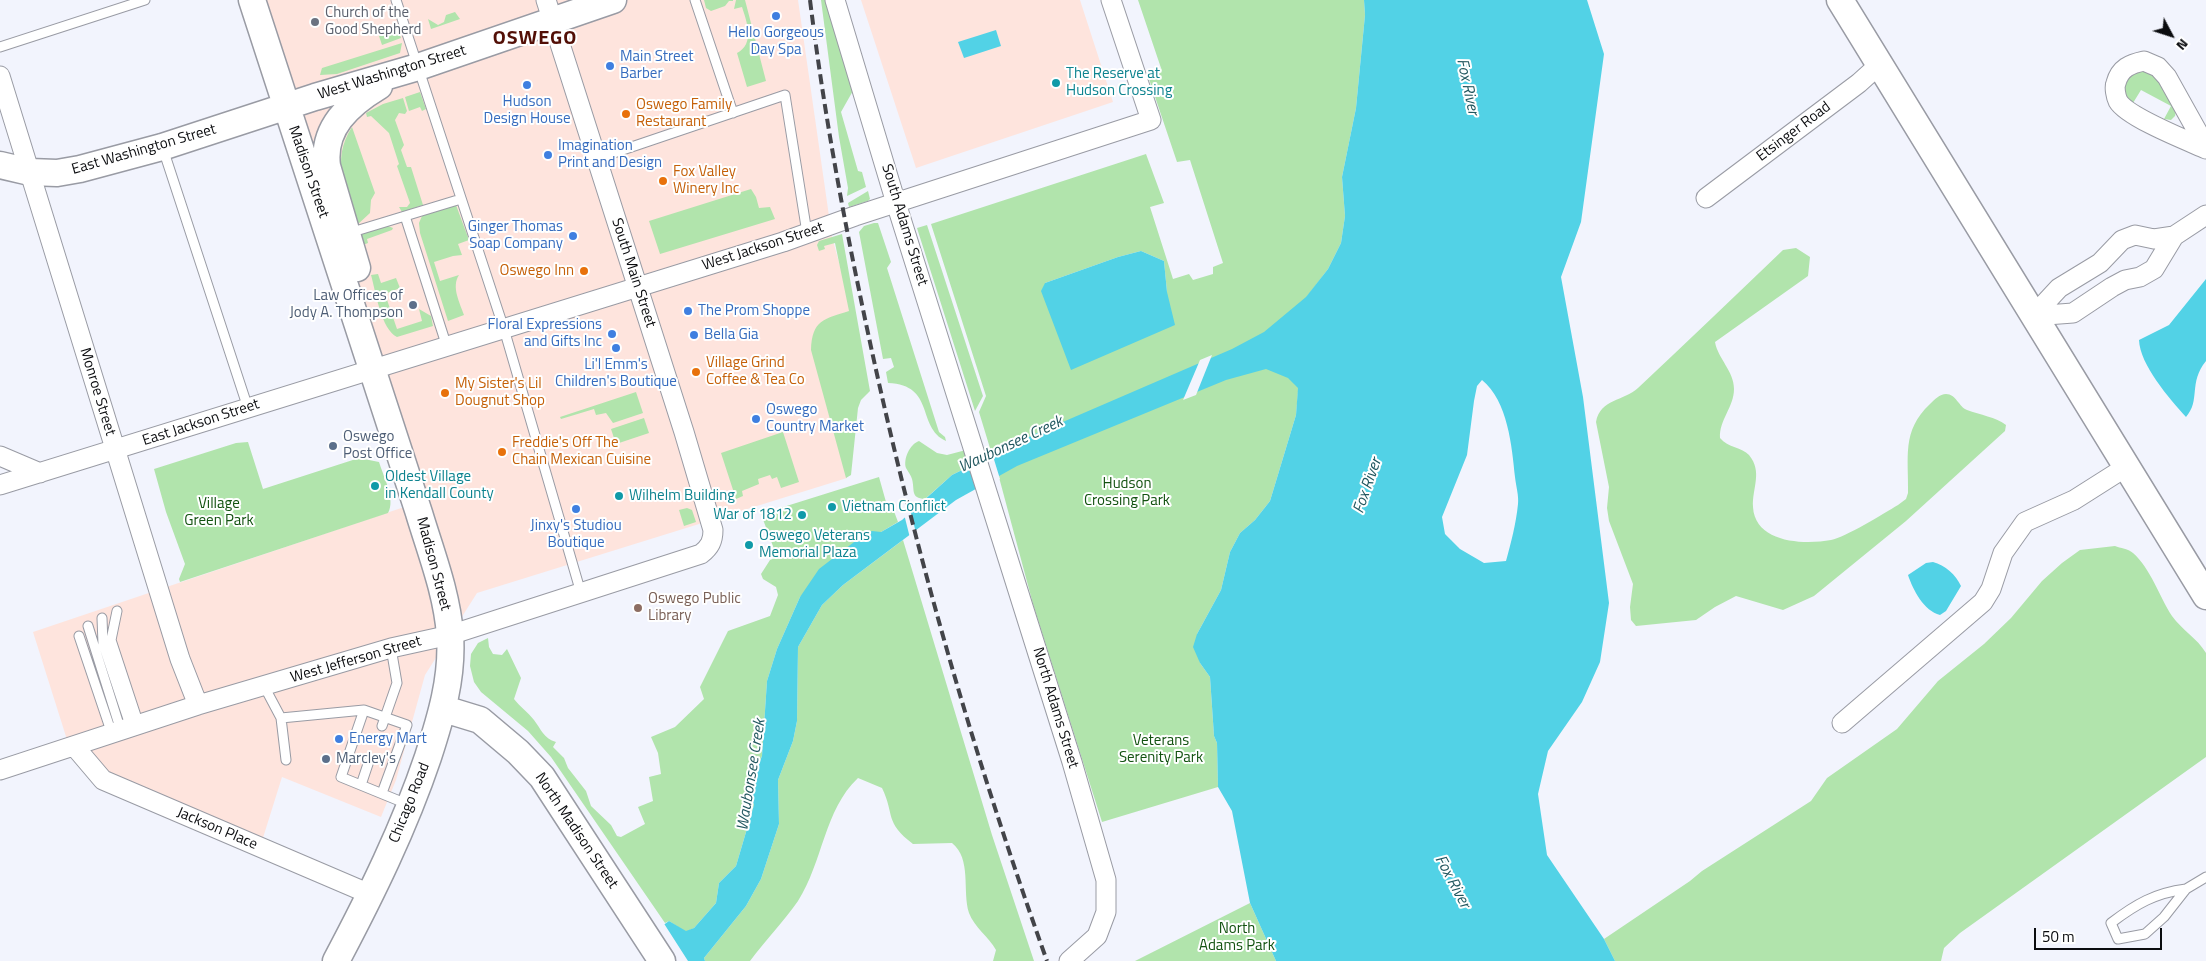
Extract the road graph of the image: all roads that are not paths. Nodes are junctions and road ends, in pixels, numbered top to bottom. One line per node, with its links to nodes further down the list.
1 (145, 0): 10 (lane)
2 (252, 0): 14 (main road, Madison Street)
3 (396, 0): 12 (lane)
4 (613, 0): 9 (main road, West Washington Street)
5 (695, 0): 15 (lane)
6 (835, 0): 23 (street, South Adams Street)
7 (1111, 0): 23 (street, West Jackson Street)
8 (1840, 0): 11 (main road)
9 (549, 10): 12 (main road, West Washington Street); 18 (street, South Main Street)
10 (0, 47)
11 (1880, 64): 21 (street, Etsinger Road); 30 (main road)
12 (414, 68): 14 (main road, West Washington Street); 22 (lane); 26 (main road, Madison Street)
13 (0, 76): 20 (street, Monroe Street)
14 (286, 107): 16 (main road, East Washington Street); 31 (main road, Madison Street)
15 (733, 113): 18 (lane); 27 (lane)
16 (162, 148): 20 (main road, East Washington Street); 35 (lane)
17 (2206, 148): 17 (street)
18 (596, 159): 29 (street, South Main Street)
19 (0, 165): 20 (main road, East Washington Street)
20 (30, 172): 37 (street, Monroe Street)
21 (1706, 198)
22 (461, 199): 25 (lane); 32 (lane)
23 (896, 202): 27 (street, West Jackson Street); 36 (street, South Adams Street)
24 (2206, 215): 28 (street)
25 (405, 216): 26 (lane); 33 (lane)
26 (348, 233): 31 (main road, Madison Street)
27 (807, 233): 29 (street, West Jackson Street)
28 (2174, 236): 30 (street); 30 (street)
29 (638, 287): 32 (street, West Jackson Street); 42 (street, South Main Street)
30 (2033, 316): 39 (main road)
31 (358, 323): 34 (main road, Madison Street)
32 (504, 330): 33 (street, West Jackson Street); 43 (lane)
33 (448, 347): 34 (street, West Jackson Street)
34 (374, 370): 35 (street, East Jackson Street); 48 (main road, Madison Street)
35 (248, 408): 37 (street, East Jackson Street)
36 (975, 449): 69 (street, North Adams Street)
37 (115, 451): 40 (street, East Jackson Street); 52 (street, Monroe Street)
38 (0, 456): 40 (street)
39 (2126, 467): 44 (main road); 57 (street)
40 (40, 472): 41 (street, East Jackson Street)
41 (0, 485)
42 (710, 546): 43 (street, West Jefferson Street)
43 (581, 593): 48 (street, West Jefferson Street)
44 (2206, 596)
45 (117, 611): 58 (lane)
46 (102, 618): 58 (lane)
47 (88, 626): 58 (lane)
48 (450, 635): 50 (street, West Jefferson Street); 53 (main road, Chicago Road)
49 (79, 636): 58 (lane)
50 (391, 648): 51 (street, West Jefferson Street); 56 (lane)
51 (264, 686): 52 (street, West Jefferson Street); 55 (lane)
52 (198, 705): 58 (street, West Jefferson Street)
53 (444, 709): 65 (main road, Chicago Road); 71 (main road, North Madison Street)
54 (364, 710): 55 (lane); 56 (lane); 63 (lane)
55 (280, 718): 60 (lane)
56 (383, 722): 64 (lane)
57 (1842, 723)
58 (126, 730): 59 (street, West Jefferson Street)
59 (76, 747): 62 (street, West Jefferson Street); 68 (street, Jackson Place)
60 (286, 760)
61 (369, 761): 63 (lane)
62 (0, 770)
63 (361, 785): 64 (lane)
64 (382, 793): 65 (lane)
65 (410, 806): 68 (main road, Chicago Road)
66 (2206, 877): 67 (lane)
67 (2186, 889): 67 (lane)
68 (372, 894): 70 (main road, Chicago Road)
69 (1077, 959)
70 (336, 961)
71 (662, 961)

